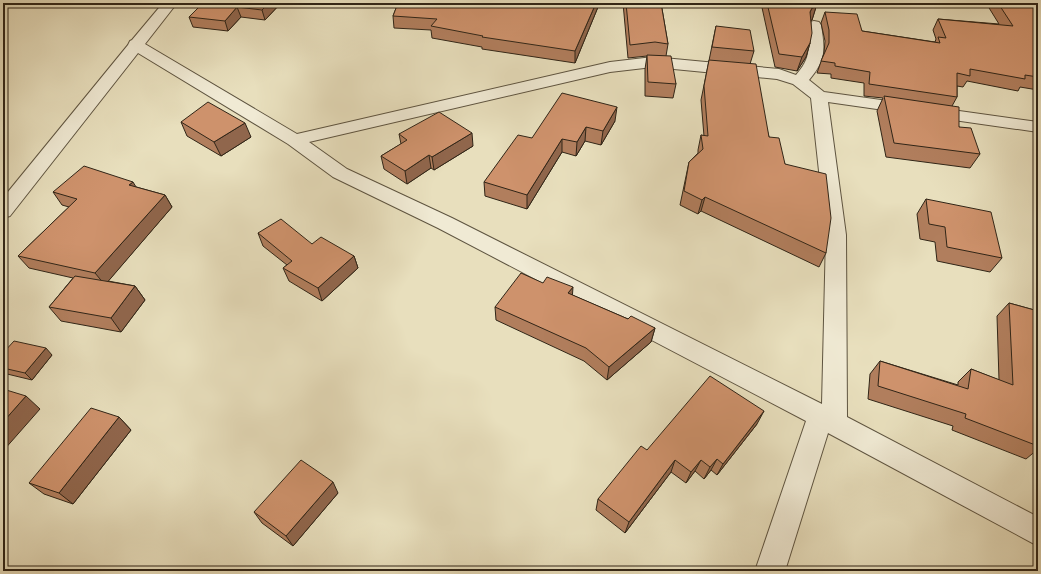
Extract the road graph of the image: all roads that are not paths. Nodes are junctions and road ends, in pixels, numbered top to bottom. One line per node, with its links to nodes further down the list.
1 (170, 3): 3 (street)
2 (814, 25): 4 (street)
3 (135, 44): 7 (street); 8 (street)
4 (799, 81): 5 (street); 7 (street)
5 (819, 96): 6 (street); 9 (street)
6 (1038, 127)
7 (294, 140): 9 (street)
8 (3, 210)
9 (828, 420): 10 (street); 11 (street)
10 (1038, 532)
11 (770, 571)

